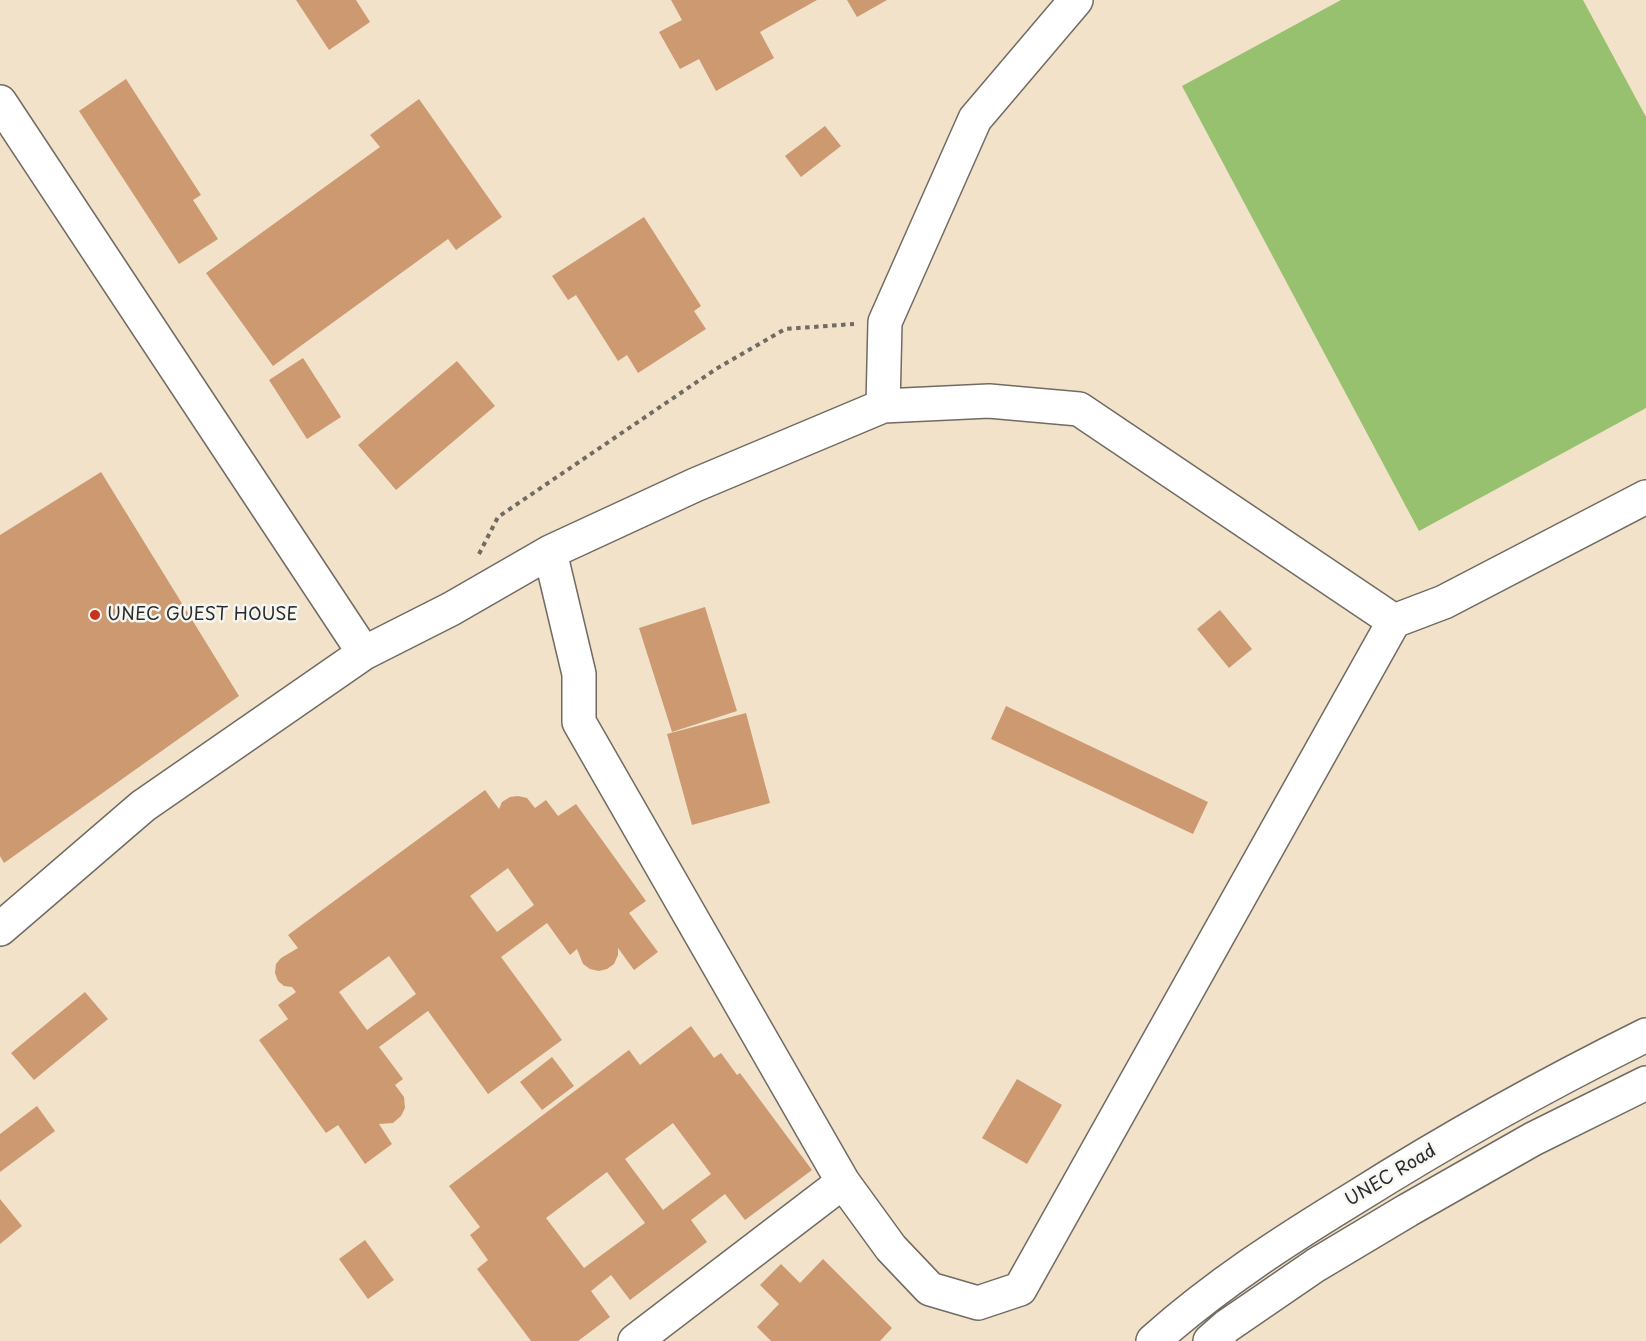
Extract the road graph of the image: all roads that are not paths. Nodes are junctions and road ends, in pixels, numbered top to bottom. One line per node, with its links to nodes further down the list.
1 (1076, 0): 3 (street)
2 (0, 102): 7 (street)
3 (883, 406): 5 (street); 6 (street)
4 (1646, 497): 6 (street)
5 (550, 552): 7 (street); 11 (street)
6 (1394, 621): 11 (street)
7 (364, 653): 8 (street)
8 (0, 929)
9 (1646, 1035): 13 (street, UNEC Road)
10 (1646, 1083): 14 (street, UNEC Road)
11 (843, 1182): 12 (street)
12 (635, 1341)
13 (1153, 1341)
14 (1210, 1341)

